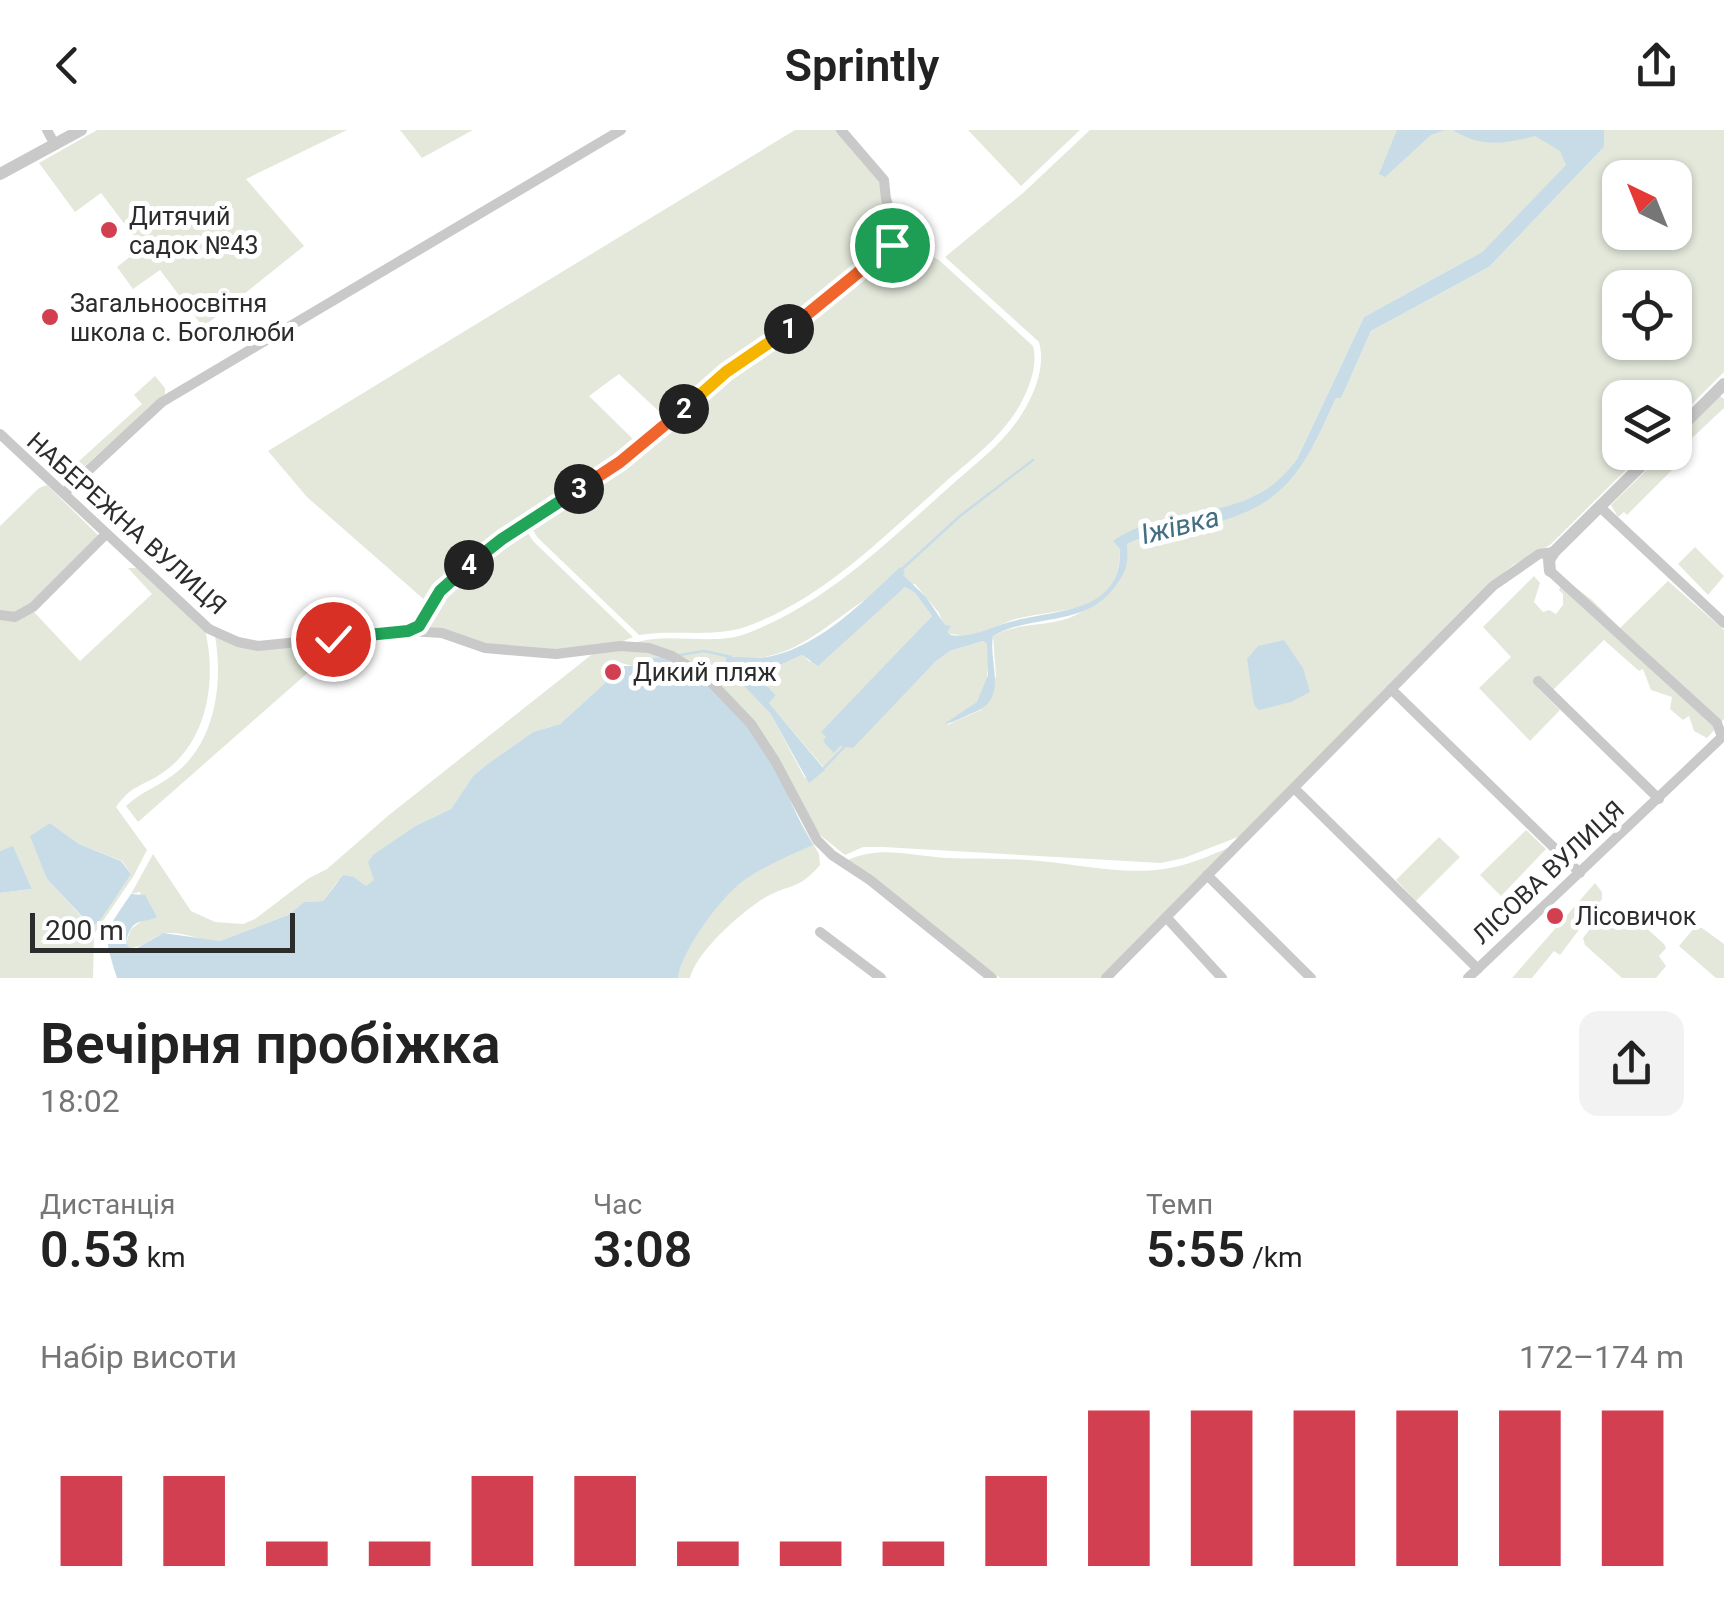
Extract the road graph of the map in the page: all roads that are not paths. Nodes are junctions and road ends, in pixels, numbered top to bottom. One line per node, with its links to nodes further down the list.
1 (46, 130): 5 (street)
2 (80, 130): 5 (street)
3 (621, 130): 11 (street)
4 (840, 130): 18 (street)
5 (55, 145): 6 (street)
6 (0, 174)
7 (1724, 384): 8 (street)
8 (1692, 415)
9 (0, 434): 11 (street, НАБЕРЕЖНА ВУЛИЦЯ)
10 (1637, 470): 12 (street)
11 (64, 493): 13 (street, НАБЕРЕЖНА ВУЛИЦЯ)
12 (1600, 506): 14 (street); 17 (street)
13 (106, 535): 16 (street); 18 (street, НАБЕРЕЖНА ВУЛИЦЯ)
14 (1554, 552): 15 (street, ЛІСОВА ВУЛИЦЯ); 20 (street)
15 (1550, 571): 22 (street, ЛІСОВА ВУЛИЦЯ)
16 (0, 615)
17 (1724, 623)
18 (408, 631): 29 (street, НАБЕРЕЖНА ВУЛИЦЯ)
19 (1538, 681): 22 (street, ЛІСОВА ВУЛИЦЯ)
20 (1392, 689): 21 (street); 24 (street)
21 (1294, 788): 23 (street); 27 (street)
22 (1659, 799): 24 (street, ЛІСОВА ВУЛИЦЯ)
23 (1207, 874): 25 (street); 32 (street)
24 (1580, 874): 27 (street, ЛІСОВА ВУЛИЦЯ)
25 (1166, 918): 30 (street); 31 (street)
26 (820, 932): 28 (street)
27 (1478, 968): 33 (street, ЛІСОВА ВУЛИЦЯ)
28 (881, 978)
29 (992, 978)
30 (1106, 978)
31 (1222, 978)
32 (1311, 978)
33 (1468, 978)

